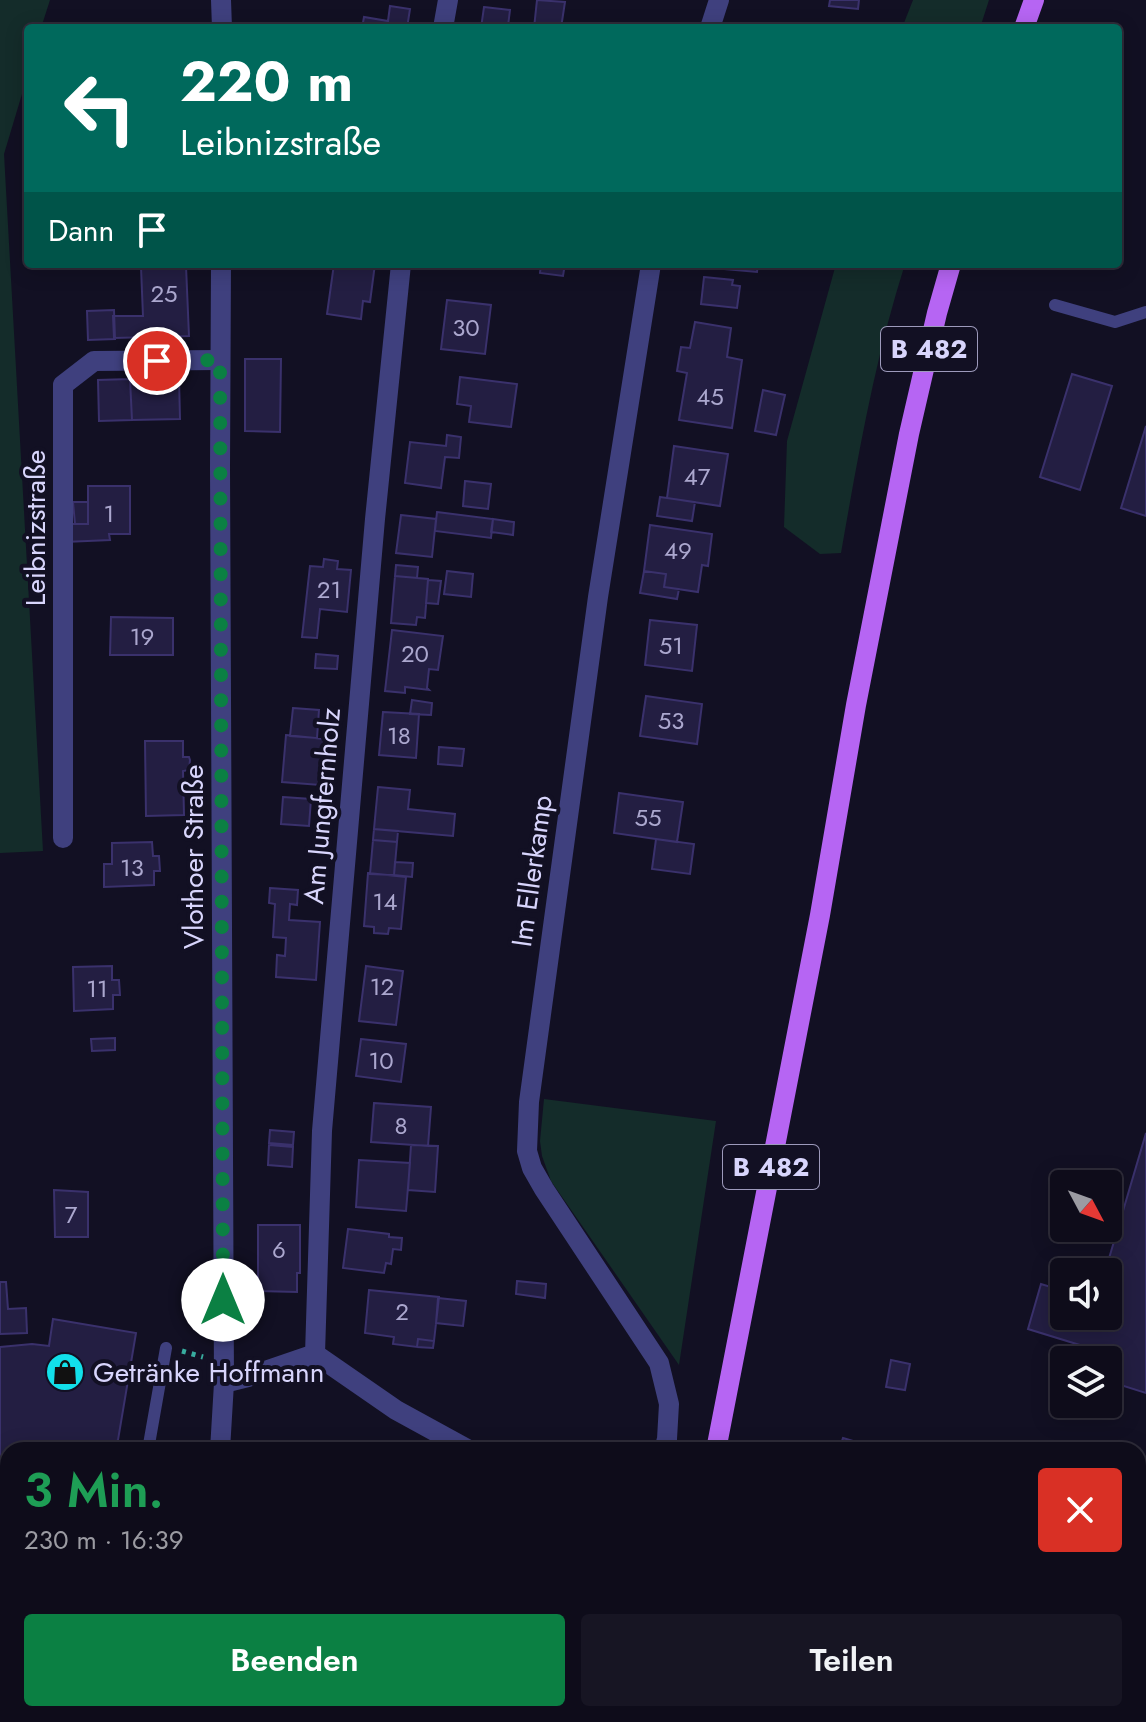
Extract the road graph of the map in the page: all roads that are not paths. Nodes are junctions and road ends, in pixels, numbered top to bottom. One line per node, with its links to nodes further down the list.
1 (221, 0): 5 (street)
2 (448, 0): 6 (street)
3 (719, 0): 7 (street)
4 (1034, 0): 8 (main road)
5 (222, 24)
6 (444, 24)
7 (711, 24)
8 (1025, 24)
9 (221, 268): 15 (street, Vlothoer Straße)
10 (401, 268): 18 (street, Am Jungfernholz)
11 (650, 268): 23 (street, Im Ellerkamp)
12 (950, 268): 24 (main road, B 482)
13 (1055, 305): 14 (lane)
14 (1146, 312)
15 (220, 360): 16 (street, Leibnizstraße); 19 (street, Vlothoer Straße)
16 (63, 838)
17 (166, 1348): 20 (lane)
18 (315, 1354): 19 (street); 22 (street)
19 (224, 1383): 21 (street, Vlothoer Straße)
20 (149, 1442)
21 (220, 1442)
22 (454, 1442)
23 (666, 1442)
24 (718, 1442)

